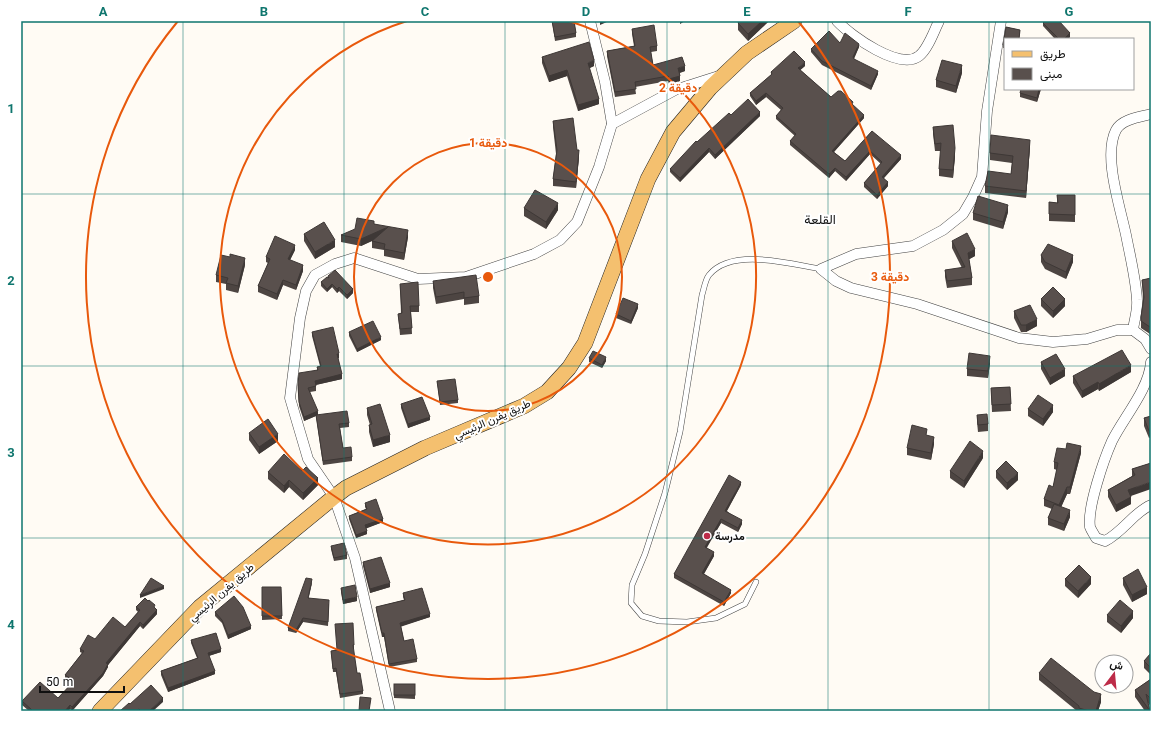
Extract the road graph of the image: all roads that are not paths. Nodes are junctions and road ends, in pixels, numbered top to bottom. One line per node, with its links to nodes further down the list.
1 (590, 21): 8 (street)
2 (794, 21): 6 (main road, طريق يفرن الرئيسي)
3 (837, 21): 4 (street)
4 (939, 21)
5 (1001, 21): 9 (street)
6 (725, 74): 8 (street); 13 (main road, طريق يفرن الرئيسي)
7 (1151, 114): 10 (street)
8 (612, 124): 13 (street)
9 (821, 269): 10 (street); 15 (lane)
10 (1133, 330): 11 (street)
11 (1151, 349)
12 (1151, 362): 14 (street)
13 (334, 497): 16 (main road, طريق يفرن الرئيسي); 17 (street)
14 (1151, 505)
15 (756, 582)
16 (100, 711)
17 (390, 711)

